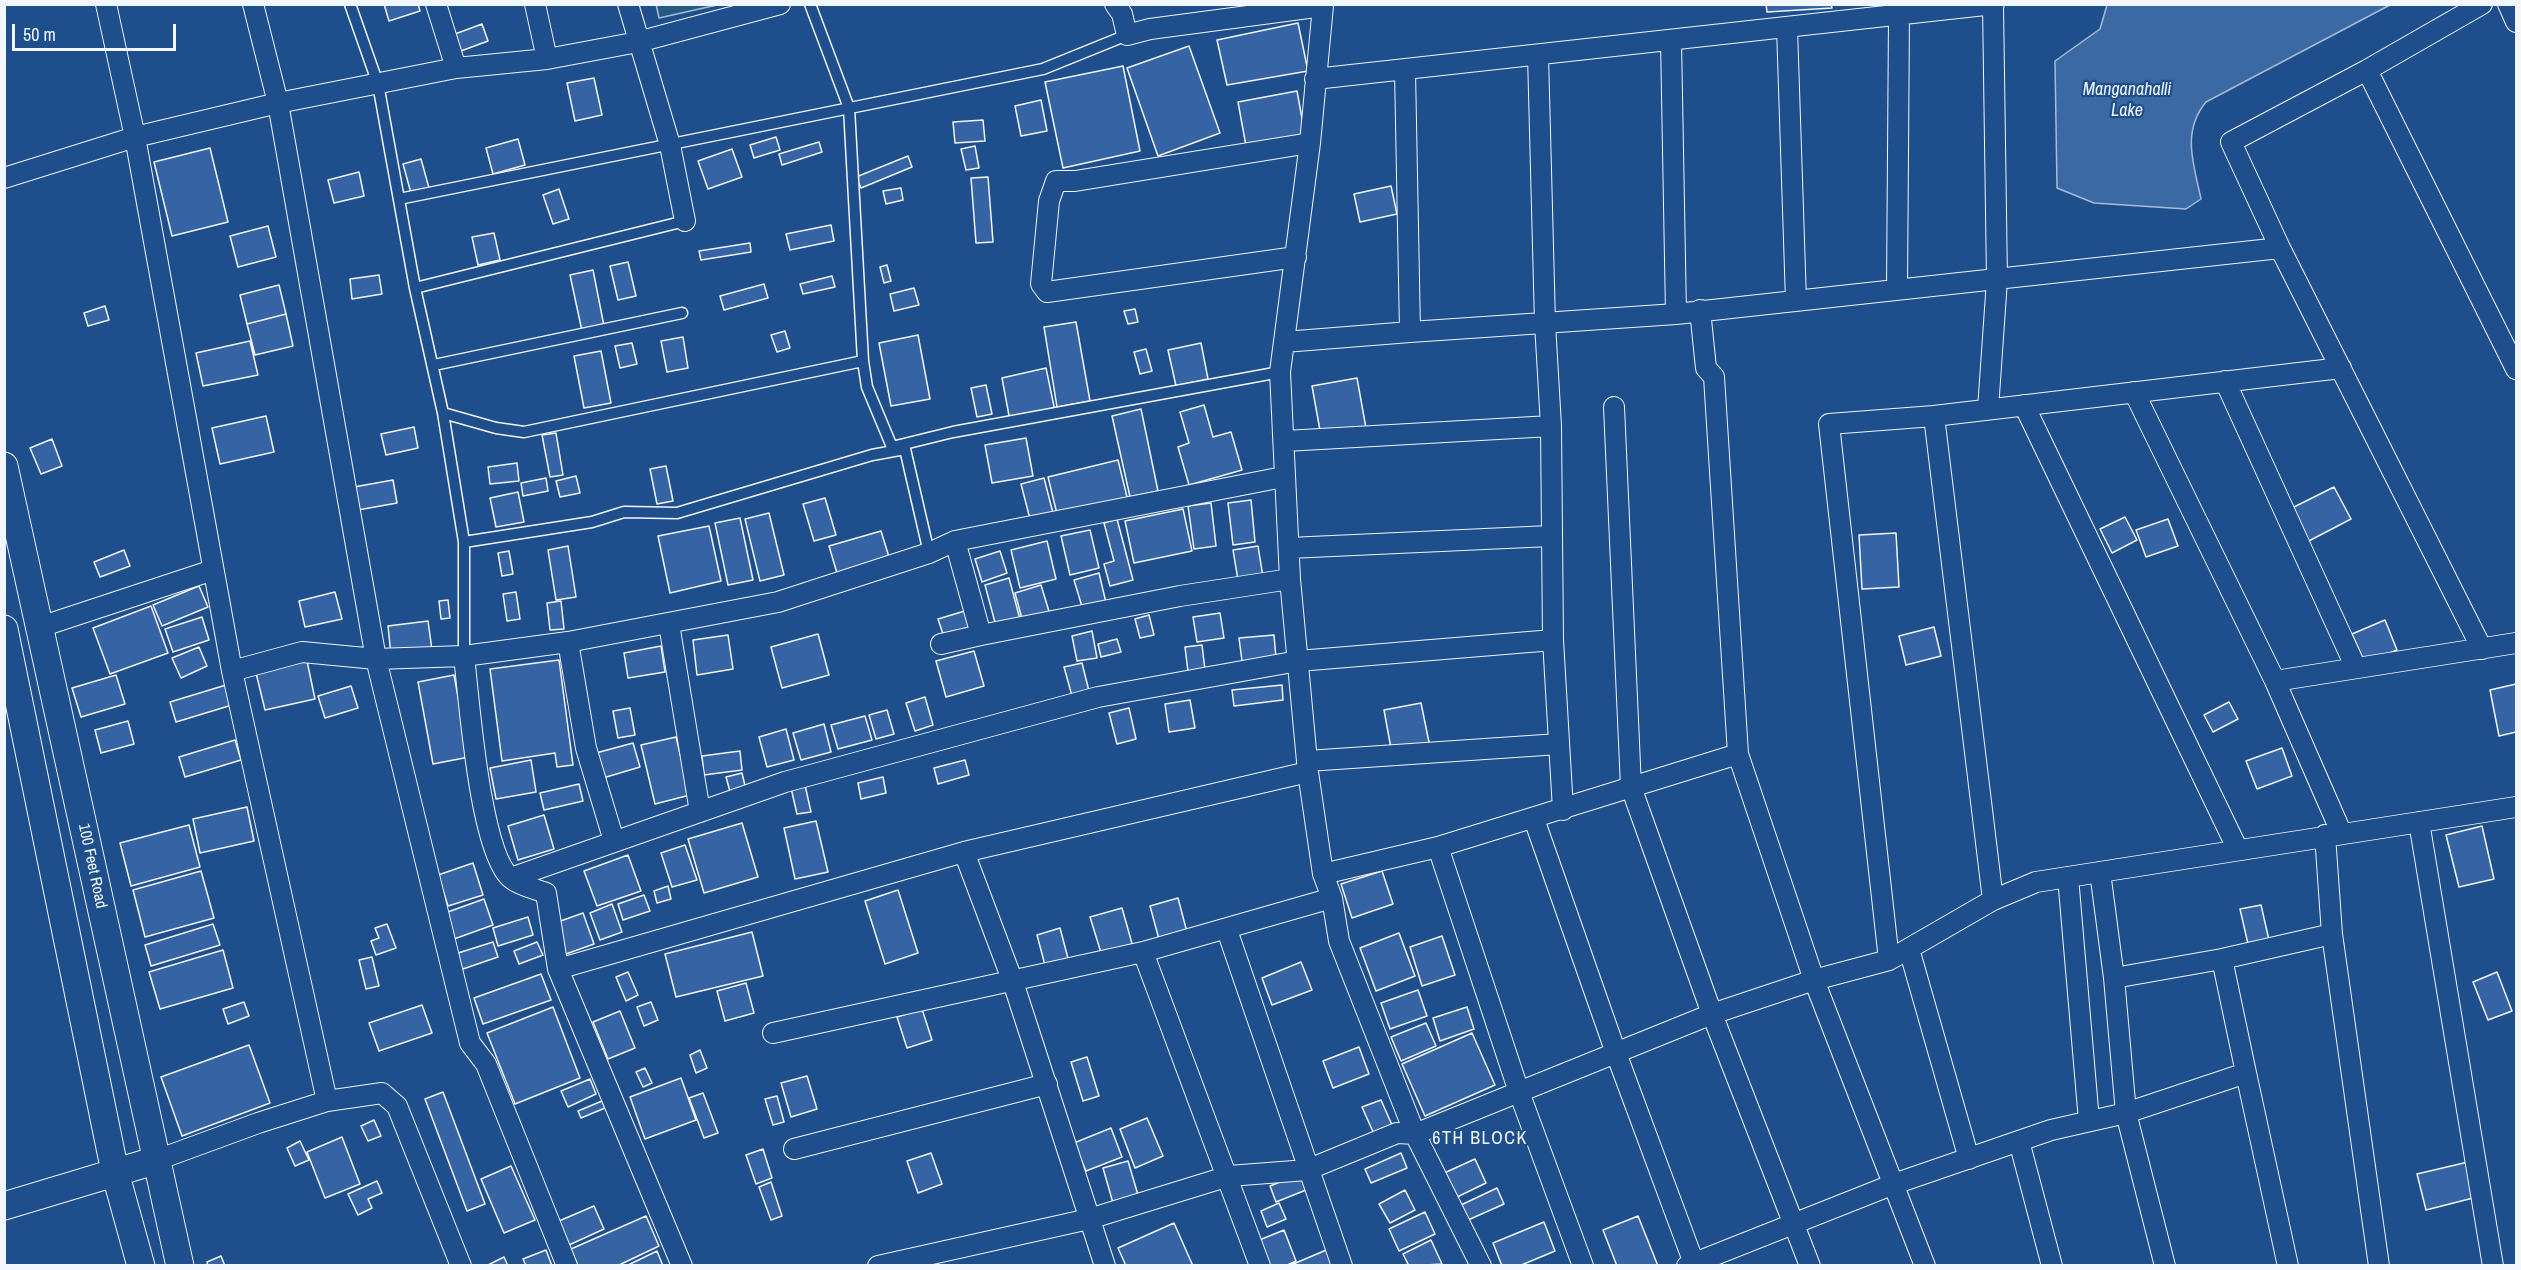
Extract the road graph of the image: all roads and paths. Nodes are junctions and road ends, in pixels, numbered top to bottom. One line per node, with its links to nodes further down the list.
1 (106, 4): 30 (street)
2 (253, 4): 28 (street)
3 (350, 4): 27 (lane)
4 (436, 4): 23 (street)
5 (535, 4): 22 (street)
6 (628, 4): 20 (street)
7 (780, 4): 20 (street)
8 (810, 4): 29 (lane)
9 (1115, 4): 18 (street)
10 (2482, 4): 25 (street)
11 (2508, 4): 16 (street)
12 (1324, 5): 14 (street); 26 (street)
13 (1993, 5): 15 (street); 38 (street)
14 (1278, 8): 18 (street)
15 (1910, 11): 17 (street); 40 (street)
16 (2517, 22)
17 (1787, 28): 19 (street); 41 (street)
18 (1127, 34): 29 (lane)
19 (1671, 40): 21 (street); 44 (street)
20 (638, 42): 22 (street); 32 (street)
21 (1538, 55): 24 (street); 45 (street)
22 (548, 59): 23 (street)
23 (456, 68): 27 (street)
24 (1404, 69): 26 (street); 46 (street)
25 (2367, 70): 36 (street); 51 (street)
26 (1315, 79): 31 (street)
27 (378, 84): 28 (street); 34 (lane)
28 (278, 103): 30 (street); 83 (street)
29 (849, 108): 32 (lane); 48 (lane)
30 (135, 137): 33 (street); 71 (street)
31 (1310, 143): 37 (street); 37 (street)
32 (670, 146): 34 (lane); 35 (street)
33 (4, 178)
34 (399, 198): 39 (lane)
35 (685, 221): 39 (lane)
36 (2280, 248): 38 (street); 50 (street)
37 (1296, 257): 47 (street)
38 (1997, 280): 40 (street); 57 (street)
39 (415, 288): 49 (lane)
40 (1898, 290): 41 (street)
41 (1796, 300): 42 (street)
42 (1700, 310): 44 (street); 89 (street)
43 (682, 313): 49 (lane)
44 (1676, 314): 45 (street)
45 (1545, 323): 46 (street); 60 (street)
46 (1410, 332): 47 (street)
47 (1284, 342): 52 (street)
48 (863, 362): 58 (lane); 62 (lane)
49 (434, 365): 58 (lane)
50 (2341, 368): 53 (street); 81 (street)
51 (2517, 369)
52 (1280, 372): 61 (street); 62 (lane)
53 (2224, 381): 54 (street); 85 (street)
54 (2134, 392): 55 (street); 87 (street)
55 (2024, 405): 57 (street); 100 (street)
56 (1614, 408): 91 (street)
57 (1988, 409): 59 (street)
58 (444, 413): 68 (lane)
59 (1934, 416): 107 (street); 113 (street)
60 (1551, 426): 61 (street); 66 (street)
61 (1285, 441): 65 (street)
62 (892, 447): 63 (lane)
63 (905, 449): 68 (lane); 70 (lane)
64 (4, 466): 74 (main road, 100 Feet Road)
65 (1283, 477): 67 (street); 69 (street)
66 (1550, 536): 69 (street); 77 (street)
67 (955, 541): 70 (street); 76 (street)
68 (464, 542): 82 (lane)
69 (1289, 549): 72 (street)
70 (929, 553): 73 (street)
71 (213, 570): 74 (street); 86 (street)
72 (1290, 579): 76 (street); 84 (street)
73 (669, 624): 78 (street); 94 (street)
74 (40, 627): 131 (main road, 100 Feet Road)
75 (4, 629): 133 (main road)
76 (981, 635): 80 (street)
77 (1553, 640): 84 (street); 88 (street)
78 (568, 642): 82 (street); 98 (street)
79 (2517, 643): 81 (street)
80 (941, 644)
81 (2482, 649): 85 (street)
82 (464, 656): 83 (street); 105 (street)
83 (376, 659): 86 (street); 143 (street)
84 (1298, 661): 90 (street); 94 (street)
85 (2356, 668): 87 (street)
86 (232, 671): 124 (street)
87 (2275, 681): 97 (street)
88 (1559, 744): 90 (street); 93 (street)
89 (1738, 754): 91 (street); 116 (street)
90 (1307, 767): 101 (street); 103 (street)
91 (1631, 787): 93 (street); 118 (street)
92 (2517, 807): 96 (street)
93 (1563, 810): 95 (street)
94 (700, 812): 98 (street)
95 (1534, 819): 99 (street); 120 (street)
96 (2419, 822): 97 (street); 157 (street)
97 (2333, 833): 100 (street); 109 (street)
98 (614, 841): 105 (street)
99 (1438, 847): 103 (street); 123 (street)
100 (2238, 850): 102 (street)
101 (964, 852): 114 (street); 117 (street)
102 (2100, 872): 104 (street); 115 (street)
103 (1323, 874): 106 (street)
104 (2068, 877): 107 (street); 126 (street)
105 (511, 878): 114 (street)
106 (1332, 898): 108 (street); 127 (street)
107 (1993, 900): 110 (street)
108 (1227, 930): 111 (street); 132 (street)
109 (2332, 934): 112 (street); 156 (street)
110 (1909, 949): 113 (street); 130 (street)
111 (1143, 952): 117 (street); 134 (street)
112 (2222, 959): 115 (street); 121 (street)
113 (1889, 960): 116 (street)
114 (558, 969): 144 (street)
115 (2114, 978): 125 (street)
116 (1814, 980): 118 (street); 135 (street)
117 (1013, 982): 119 (street); 122 (street)
118 (1713, 1014): 120 (street); 138 (street)
119 (773, 1033)
120 (1616, 1053): 123 (street); 139 (street)
121 (2246, 1073): 125 (street); 155 (street)
122 (1047, 1084): 129 (street); 137 (street)
123 (1519, 1092): 127 (street); 150 (street)
124 (327, 1101): 131 (street); 142 (street)
125 (2126, 1113): 126 (street); 154 (street)
126 (2089, 1121): 128 (street)
127 (1415, 1134): 132 (street); 149 (street)
128 (2019, 1141): 130 (street); 153 (street)
129 (794, 1149)
130 (1969, 1159): 135 (street)
131 (157, 1160): 133 (main road); 141 (main road, 100 Feet Road)
132 (1307, 1170): 134 (street); 148 (street)
133 (115, 1172): 136 (main road); 140 (main road)
134 (1229, 1176): 137 (street); 147 (street)
135 (1894, 1185): 138 (street); 152 (street)
136 (4, 1206)
137 (1089, 1219): 145 (street); 146 (street)
138 (1796, 1225): 139 (street); 151 (street)
139 (1692, 1265)
140 (141, 1266)
141 (180, 1266)
142 (461, 1266)
143 (567, 1266)
144 (681, 1266)
145 (878, 1266)
146 (1105, 1266)
147 (1260, 1266)
148 (1342, 1266)
149 (1481, 1266)
150 (1583, 1266)
151 (1810, 1266)
152 (1925, 1266)
153 (2052, 1266)
154 (2165, 1266)
155 (2288, 1266)
156 (2379, 1266)
157 (2493, 1266)

